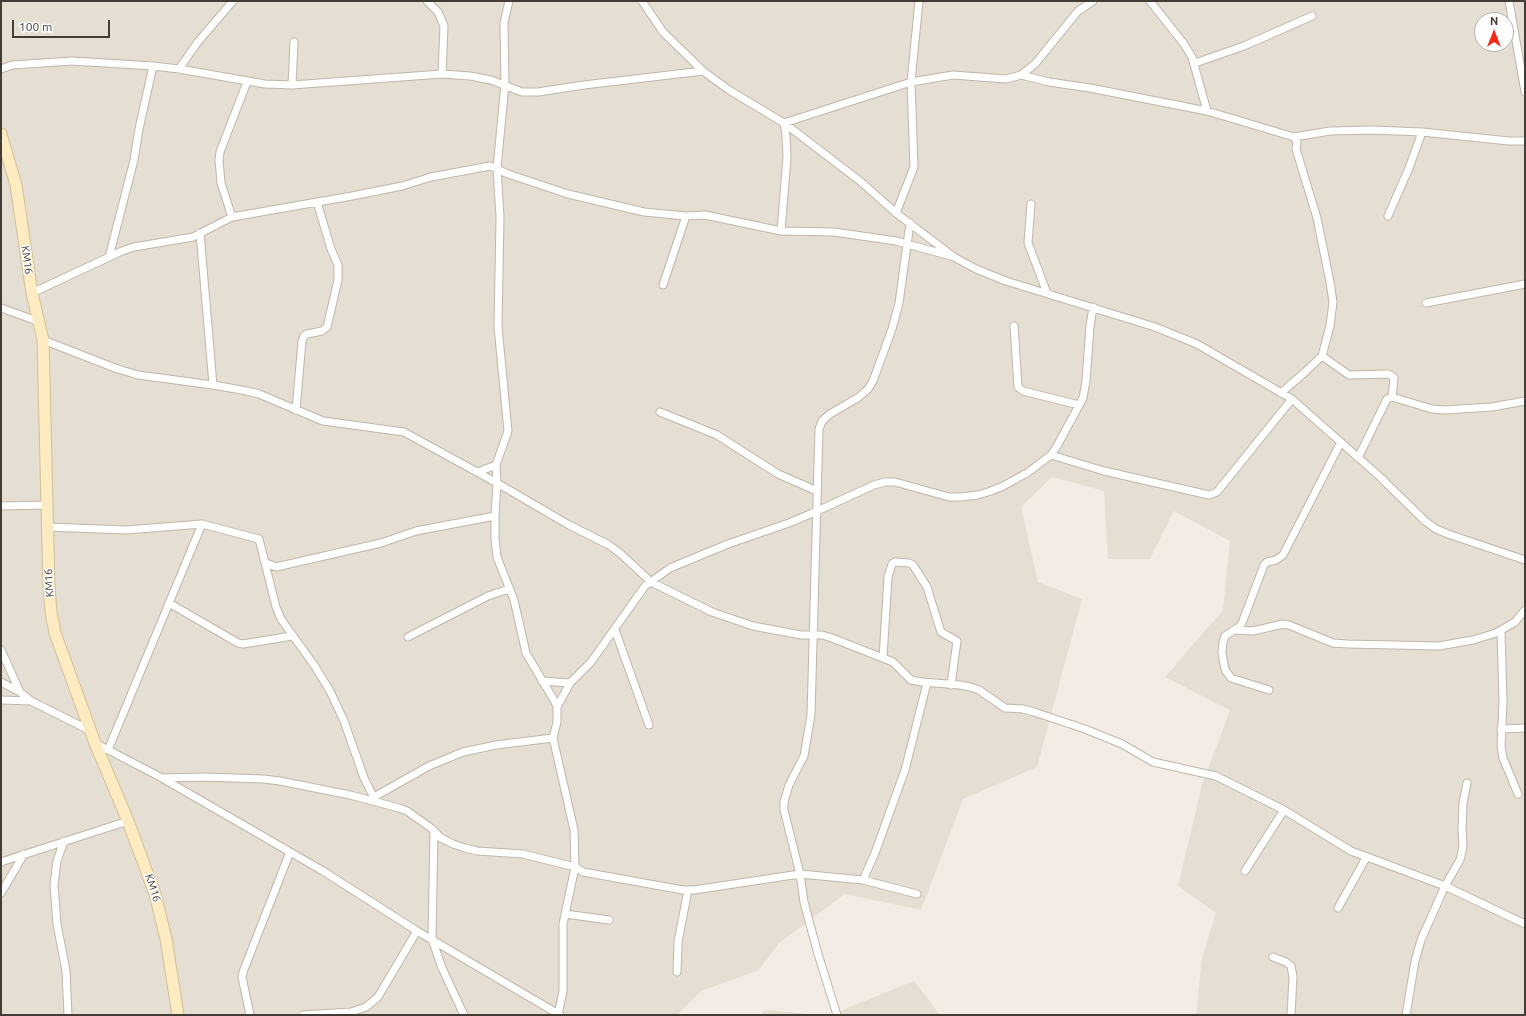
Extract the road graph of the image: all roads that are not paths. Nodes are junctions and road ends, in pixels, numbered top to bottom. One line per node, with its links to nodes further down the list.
1 (233, 1): 14 (street)
2 (427, 1): 16 (street)
3 (509, 1): 20 (street)
4 (642, 1): 15 (street)
5 (919, 1): 19 (street)
6 (1093, 1): 17 (street)
7 (1150, 1): 11 (street)
8 (1509, 1): 22 (street)
9 (1312, 16): 11 (street)
10 (294, 42): 21 (street)
11 (1195, 63): 23 (street)
12 (153, 66): 13 (street); 14 (street); 40 (street)
13 (1, 69)
14 (178, 69): 18 (street)
15 (703, 71): 20 (street); 24 (street)
16 (442, 74): 20 (street); 21 (street)
17 (1021, 75): 19 (street); 23 (street)
18 (247, 82): 21 (street); 35 (street)
19 (911, 82): 24 (street); 32 (street)
20 (505, 84): 29 (street)
21 (292, 85)
22 (1525, 92)
23 (1207, 111): 27 (street)
24 (784, 123): 32 (street); 37 (street)
25 (1422, 132): 27 (street); 28 (street); 34 (street)
26 (1, 134): 44 (street, KM16)
27 (1294, 137): 52 (street)
28 (1525, 141)
29 (497, 168): 30 (street); 33 (street); 64 (street)
30 (317, 202): 35 (street); 59 (street)
31 (1031, 204): 45 (street)
32 (896, 213): 36 (street)
33 (686, 216): 37 (street); 43 (street)
34 (1388, 216)
35 (232, 217): 38 (street)
36 (910, 223): 39 (street); 41 (street)
37 (781, 231): 39 (street)
38 (200, 233): 40 (street); 53 (street)
39 (906, 244): 41 (street); 67 (street)
40 (109, 256): 44 (street)
41 (954, 257): 45 (street)
42 (1525, 284): 46 (street)
43 (664, 285)
44 (32, 293): 49 (street, KM16)
45 (1047, 293): 47 (street)
46 (1426, 303)
47 (1093, 307): 54 (street); 58 (street)
48 (2, 309): 49 (street)
49 (40, 322): 51 (street, KM16)
50 (1014, 326): 58 (street)
51 (43, 340): 53 (street); 68 (street, KM16)
52 (1322, 356): 54 (street); 55 (street)
53 (213, 385): 59 (street)
54 (1281, 392): 56 (street)
55 (1392, 397): 57 (street); 63 (street)
56 (1292, 399): 61 (street); 62 (street)
57 (1525, 401)
58 (1079, 405): 62 (street)
59 (296, 410): 65 (street)
60 (660, 412): 67 (street)
61 (1341, 442): 63 (street); 83 (street)
62 (1051, 455): 70 (street)
63 (1358, 458): 74 (street)
64 (496, 465): 65 (street); 66 (street)
65 (478, 472): 66 (street)
66 (497, 483): 71 (street); 78 (street)
67 (817, 491): 70 (street)
68 (48, 504): 69 (street); 73 (street, KM16)
69 (1, 506)
70 (815, 512): 78 (street); 85 (street)
71 (495, 516): 76 (street); 79 (street)
72 (202, 524): 73 (street); 75 (street); 80 (street)
73 (47, 527): 103 (street, KM16)
74 (1525, 560)
75 (266, 563): 76 (street); 77 (street)
76 (276, 567): 77 (street)
77 (269, 577): 86 (street)
78 (651, 582): 82 (street); 85 (street)
79 (509, 589): 87 (street); 90 (street)
80 (169, 603): 86 (street); 106 (street)
81 (1525, 610): 84 (street)
82 (615, 630): 92 (street); 100 (street)
83 (1234, 630): 84 (street); 95 (street)
84 (1501, 631): 102 (street)
85 (813, 635): 89 (street); 121 (street)
86 (292, 636): 110 (street)
87 (408, 637)
88 (1, 650): 96 (street)
89 (882, 658): 93 (street); 94 (street)
90 (542, 681): 92 (street); 99 (street)
91 (1, 682): 96 (street)
92 (570, 683): 99 (street)
93 (927, 683): 94 (street); 122 (street)
94 (951, 684): 111 (street)
95 (1269, 690)
96 (20, 692): 98 (street)
97 (1, 700): 98 (street)
98 (30, 701): 103 (street)
99 (557, 707): 104 (street)
100 (649, 725)
101 (1525, 728): 102 (street)
102 (1501, 729): 109 (street)
103 (91, 731): 105 (street, KM16)
104 (553, 738): 110 (street); 119 (street)
105 (95, 743): 106 (street); 112 (street, KM16)
106 (108, 750): 107 (street)
107 (162, 778): 110 (street); 115 (street)
108 (1467, 783): 123 (street)
109 (1518, 794)
110 (375, 799): 113 (street)
111 (1284, 810): 117 (street); 120 (street)
112 (128, 821): 114 (street); 136 (street, KM16)
113 (434, 831): 119 (street); 132 (street)
114 (64, 841): 116 (street); 135 (street)
115 (290, 852): 131 (street); 137 (street)
116 (24, 854): 118 (street); 125 (street)
117 (1366, 858): 123 (street); 127 (street)
118 (1, 862)
119 (575, 867): 124 (street); 128 (street)
120 (1245, 870)
121 (800, 874): 122 (street); 124 (street); 141 (street)
122 (863, 880): 126 (street)
123 (1445, 886): 130 (street); 143 (street)
124 (688, 890): 134 (street)
125 (1, 893)
126 (917, 894)
127 (1338, 908)
128 (565, 914): 129 (street); 140 (street)
129 (609, 920)
130 (1524, 922)
131 (417, 931): 132 (street); 138 (street)
132 (432, 939): 139 (street); 140 (street)
133 (1273, 957): 142 (street)
134 (677, 972)
135 (68, 1015)
136 (178, 1015)
137 (250, 1015)
138 (303, 1015)
139 (464, 1015)
140 (559, 1015)
141 (837, 1015)
142 (1291, 1015)
143 (1406, 1015)

